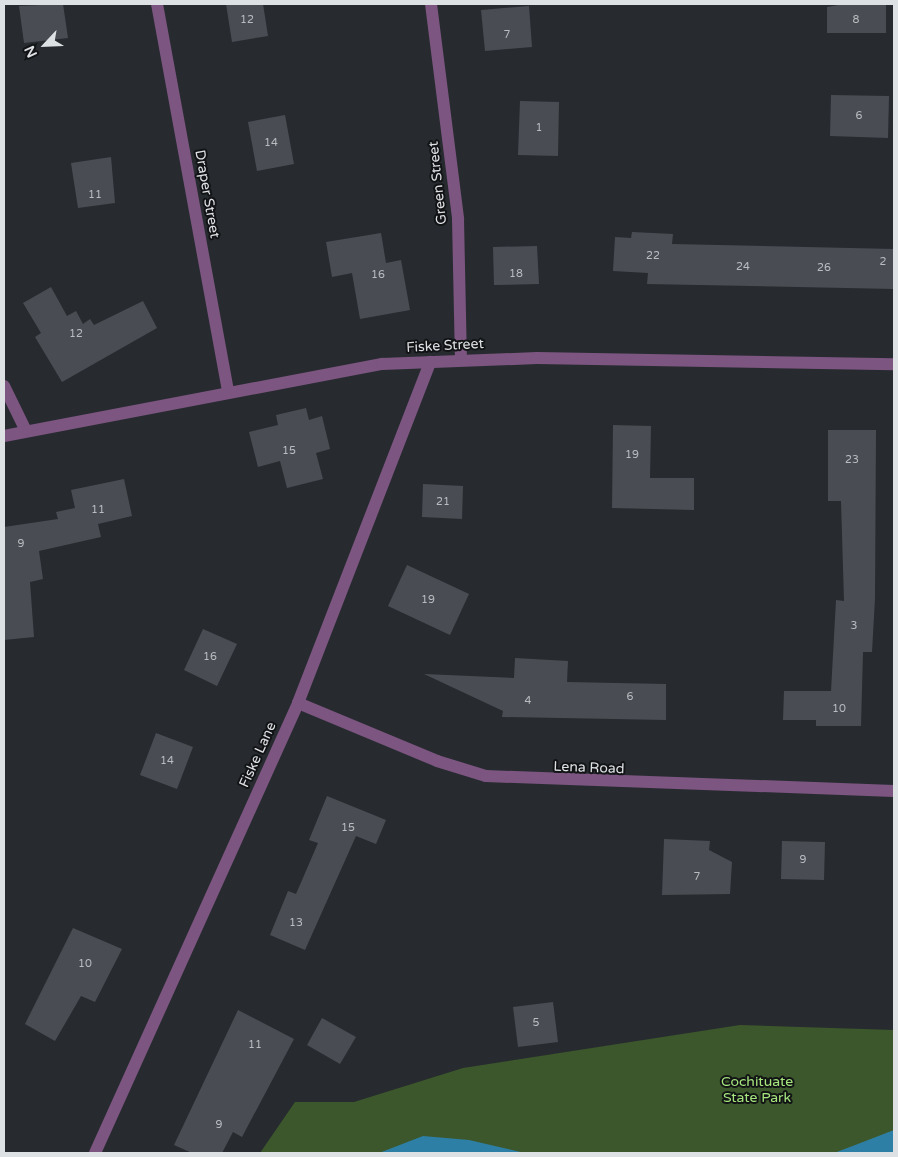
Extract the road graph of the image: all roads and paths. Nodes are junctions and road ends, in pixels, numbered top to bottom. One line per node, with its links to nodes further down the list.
1 (157, 4): 7 (street, Draper Street)
2 (431, 4): 3 (street, Green Street)
3 (461, 360): 4 (street, Fiske Street); 5 (street, Fiske Street)
4 (430, 362): 7 (street, Fiske Street); 10 (street, Fiske Lane)
5 (894, 364)
6 (4, 386): 8 (street)
7 (228, 390): 8 (street, Fiske Street)
8 (26, 431): 9 (street, Fiske Street)
9 (4, 436)
10 (298, 703): 11 (street, Lena Road); 12 (street, Fiske Lane)
11 (894, 791)
12 (95, 1153)

